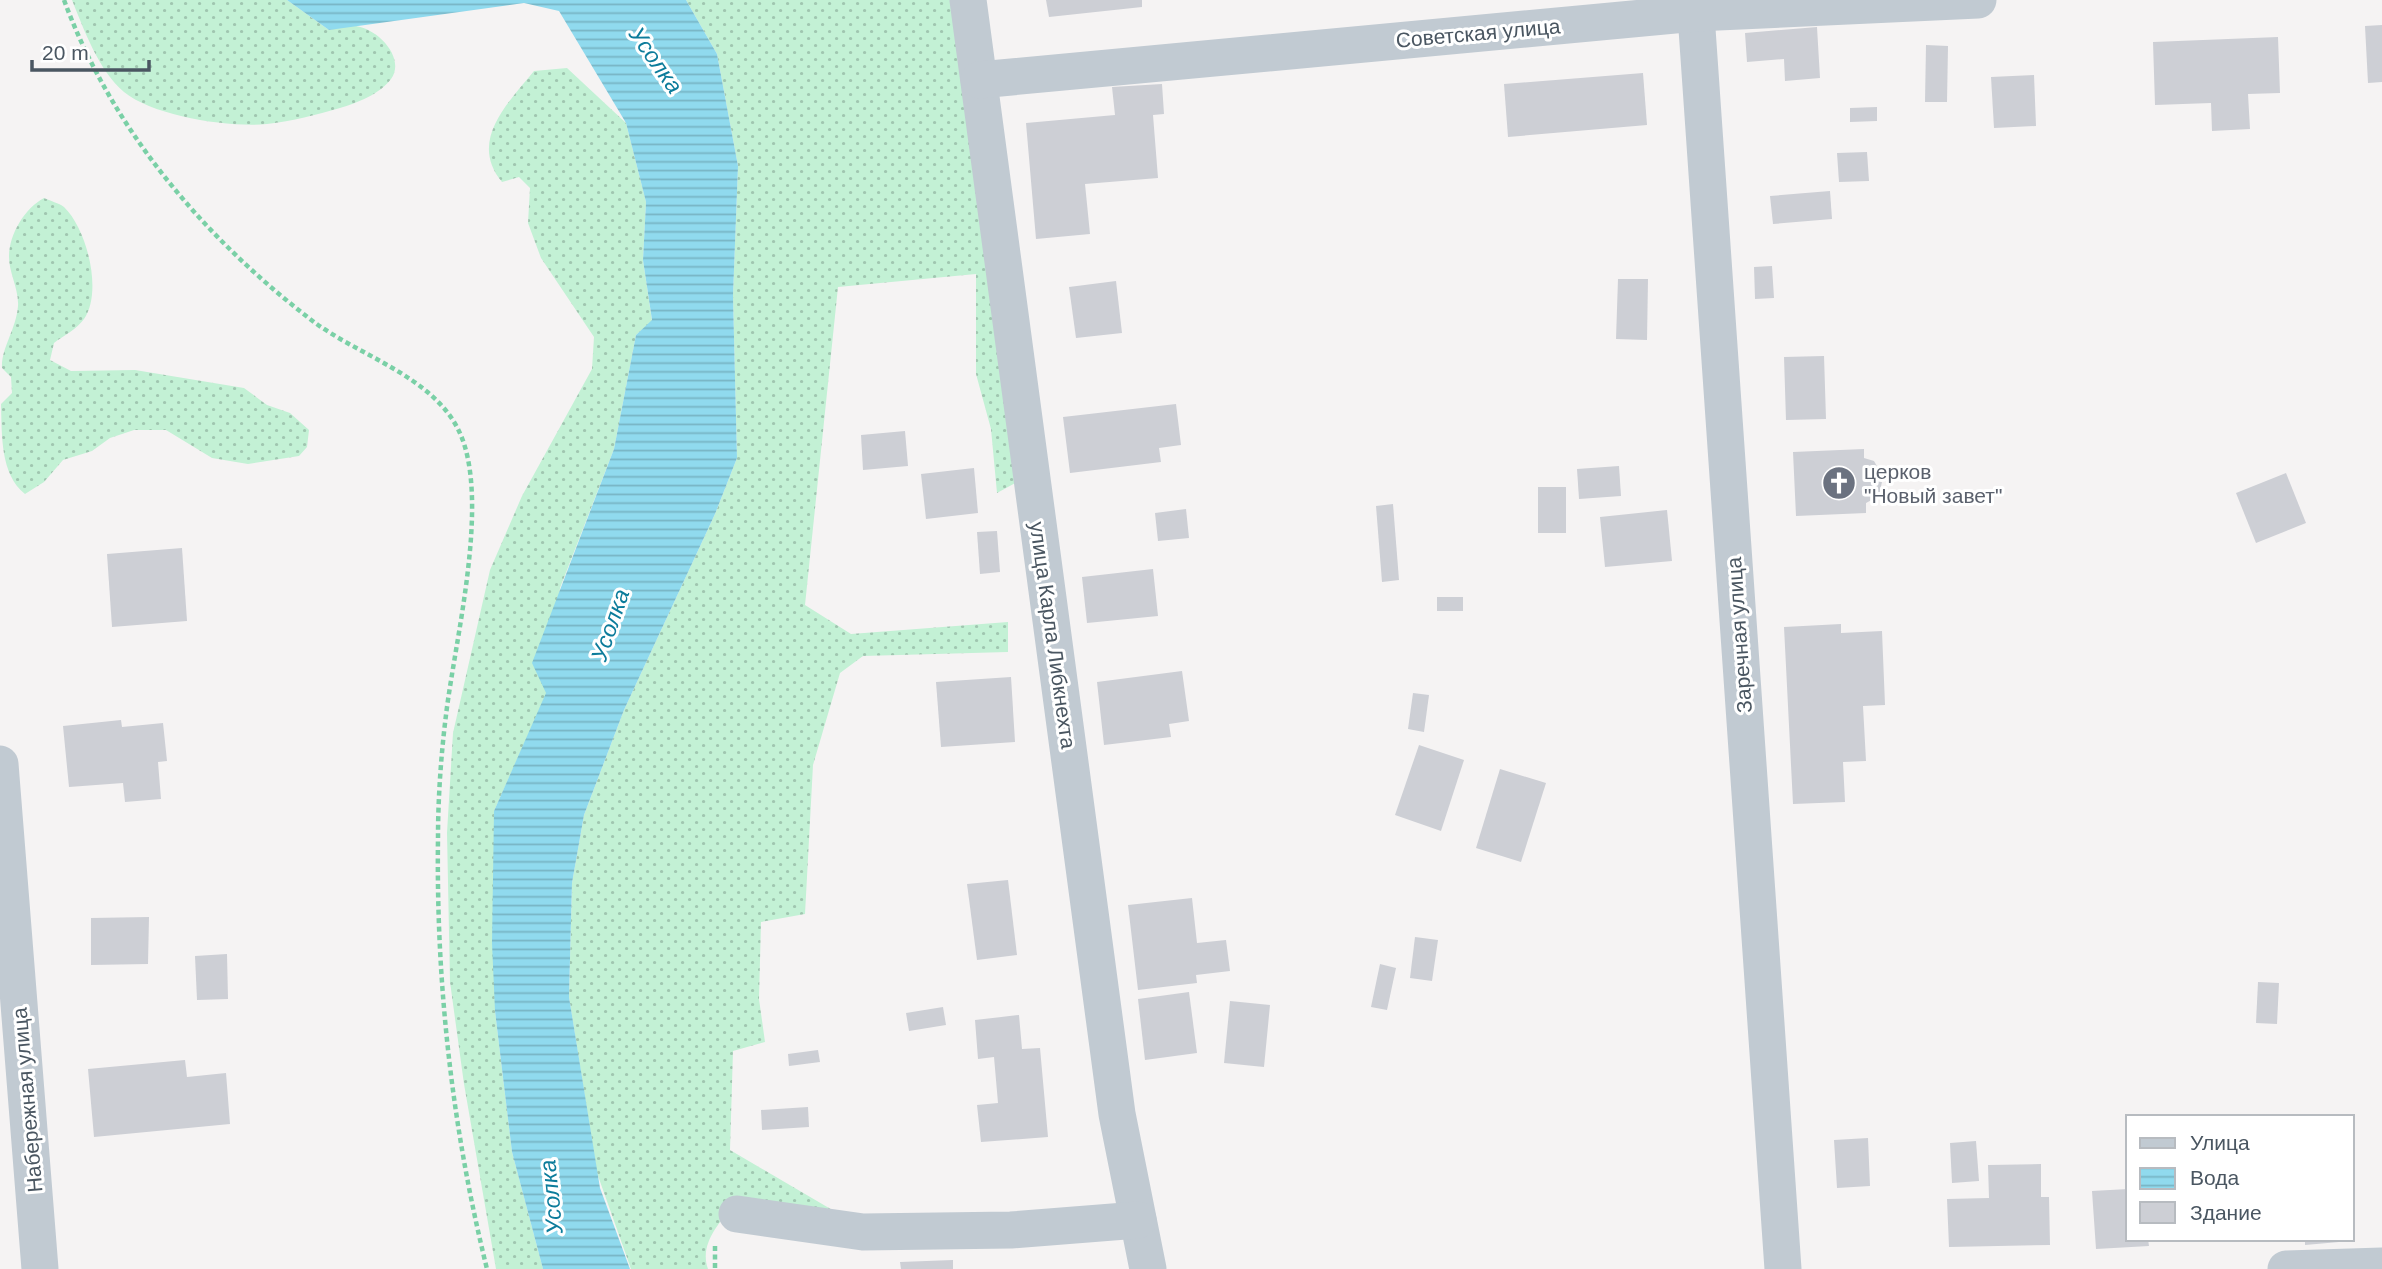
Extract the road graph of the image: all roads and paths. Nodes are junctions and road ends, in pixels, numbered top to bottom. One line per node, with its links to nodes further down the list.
1 (64, 0): 11 (path)
2 (968, 0): 5 (street, улица Карла Либкнехта)
3 (1978, 0): 4 (street, Советская улица)
4 (1695, 6): 5 (street, Советская улица); 13 (street, Заречная улица)
5 (979, 80): 8 (street, улица Карла Либкнехта)
6 (0, 764): 10 (street, Набережная улица)
7 (737, 1213): 8 (street)
8 (1138, 1220): 12 (street, улица Карла Либкнехта)
9 (2382, 1266): 14 (street)
10 (40, 1269)
11 (486, 1269)
12 (1148, 1269)
13 (1783, 1269)
14 (2286, 1269)

